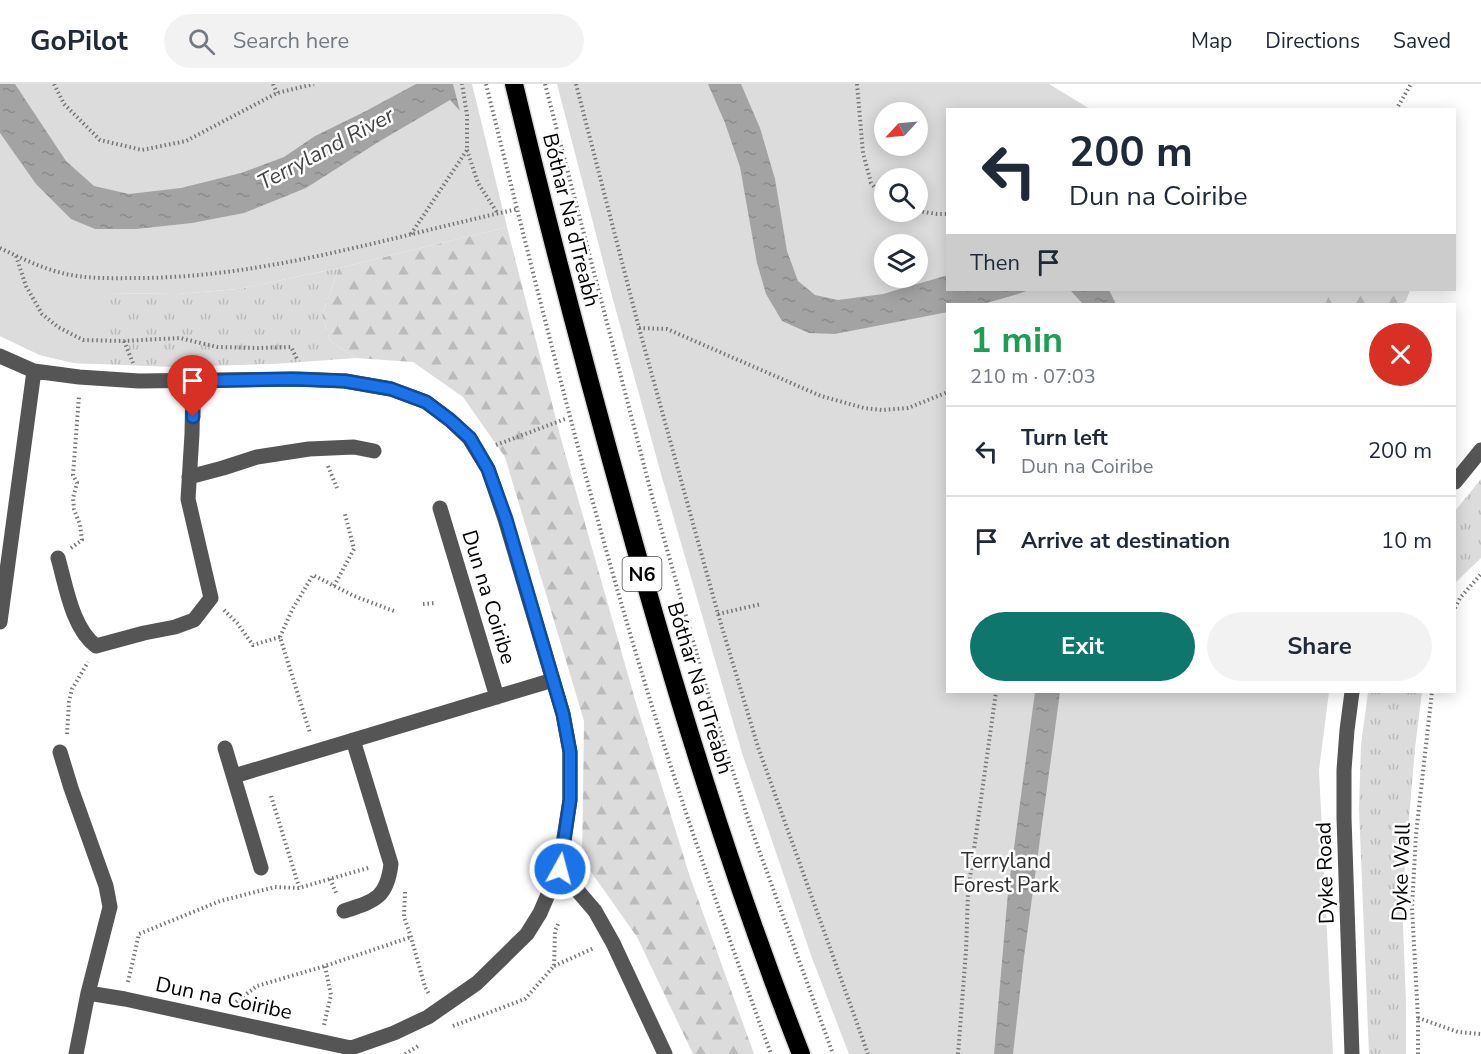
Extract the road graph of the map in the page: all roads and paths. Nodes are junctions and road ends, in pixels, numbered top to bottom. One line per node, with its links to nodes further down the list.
1 (54, 84): 10 (path)
2 (273, 84): 10 (path)
3 (314, 84): 10 (path)
4 (462, 84): 12 (path)
5 (514, 84): 82 (highway, Bóthar Na dTreabh / N6)
6 (545, 84): 83 (path)
7 (576, 84): 21 (path)
8 (856, 84): 13 (path)
9 (1411, 84): 11 (path)
10 (277, 93)
11 (1397, 108)
12 (467, 150): 16 (path); 18 (path)
13 (874, 187)
14 (518, 209): 16 (path)
15 (928, 213): 17 (path)
16 (498, 214): 18 (path)
17 (946, 214)
18 (411, 235): 20 (path)
19 (0, 248): 20 (path)
20 (16, 256): 25 (path)
21 (639, 328): 27 (path); 47 (path)
22 (0, 356): 23 (street, Dun na Coiribe)
23 (34, 371): 24 (street, Dun na Coiribe); 48 (street)
24 (80, 377): 26 (street, Dun na Coiribe); 38 (path)
25 (300, 379): 26 (street, Dun na Coiribe); 31 (street, Dun na Coiribe)
26 (193, 381): 33 (street)
27 (946, 393)
28 (565, 419): 31 (path)
29 (1481, 450): 34 (street)
30 (374, 451): 33 (street)
31 (479, 453): 51 (street, Dun na Coiribe)
32 (325, 458): 35 (path)
33 (189, 477): 41 (street)
34 (1456, 481)
35 (337, 488)
36 (440, 508): 55 (street, Dun na Coiribe)
37 (345, 514): 40 (path)
38 (58, 558): 50 (street)
39 (1481, 574): 45 (path)
40 (334, 586): 46 (path); 49 (path)
41 (211, 597): 49 (path); 50 (street)
42 (436, 603): 43 (path)
43 (423, 604)
44 (761, 604): 47 (path)
45 (1456, 606)
46 (394, 611)
47 (718, 614): 84 (path)
48 (0, 622)
49 (280, 637): 58 (path)
50 (96, 646): 59 (path)
51 (553, 680): 55 (street, Dun na Coiribe); 64 (street, Dun na Coiribe)
52 (996, 693): 85 (path)
53 (1352, 693): 86 (street, Dyke Road)
54 (1432, 693): 75 (path, Dyke Wall)
55 (497, 697): 56 (street, Dun na Coiribe)
56 (353, 740): 58 (street, Dun na Coiribe); 62 (street)
57 (225, 748): 60 (street)
58 (316, 751): 60 (street, Dun na Coiribe)
59 (60, 752): 72 (street)
60 (234, 776): 63 (street)
61 (271, 796): 66 (path)
62 (392, 864): 66 (path); 67 (street)
63 (261, 868)
64 (560, 869): 69 (street); 74 (street, Dun na Coiribe)
65 (404, 887): 68 (path)
66 (299, 888): 73 (path)
67 (344, 911)
68 (411, 937): 70 (path); 74 (path)
69 (610, 938): 71 (path); 81 (street)
70 (325, 966): 76 (path); 78 (path)
71 (554, 966)
72 (88, 993): 73 (street, Dun na Coiribe); 80 (street)
73 (125, 999): 76 (street, Dun na Coiribe)
74 (439, 1009): 79 (street, Dun na Coiribe)
75 (1418, 1017): 77 (path); 87 (path, Dyke Wall)
76 (217, 1018): 78 (street, Dun na Coiribe)
77 (1481, 1034)
78 (321, 1040): 79 (street, Dun na Coiribe)
79 (351, 1051)
80 (76, 1054)
81 (665, 1054)
82 (801, 1054)
83 (833, 1054)
84 (868, 1054)
85 (958, 1054)
86 (1352, 1054)
87 (1418, 1054)

